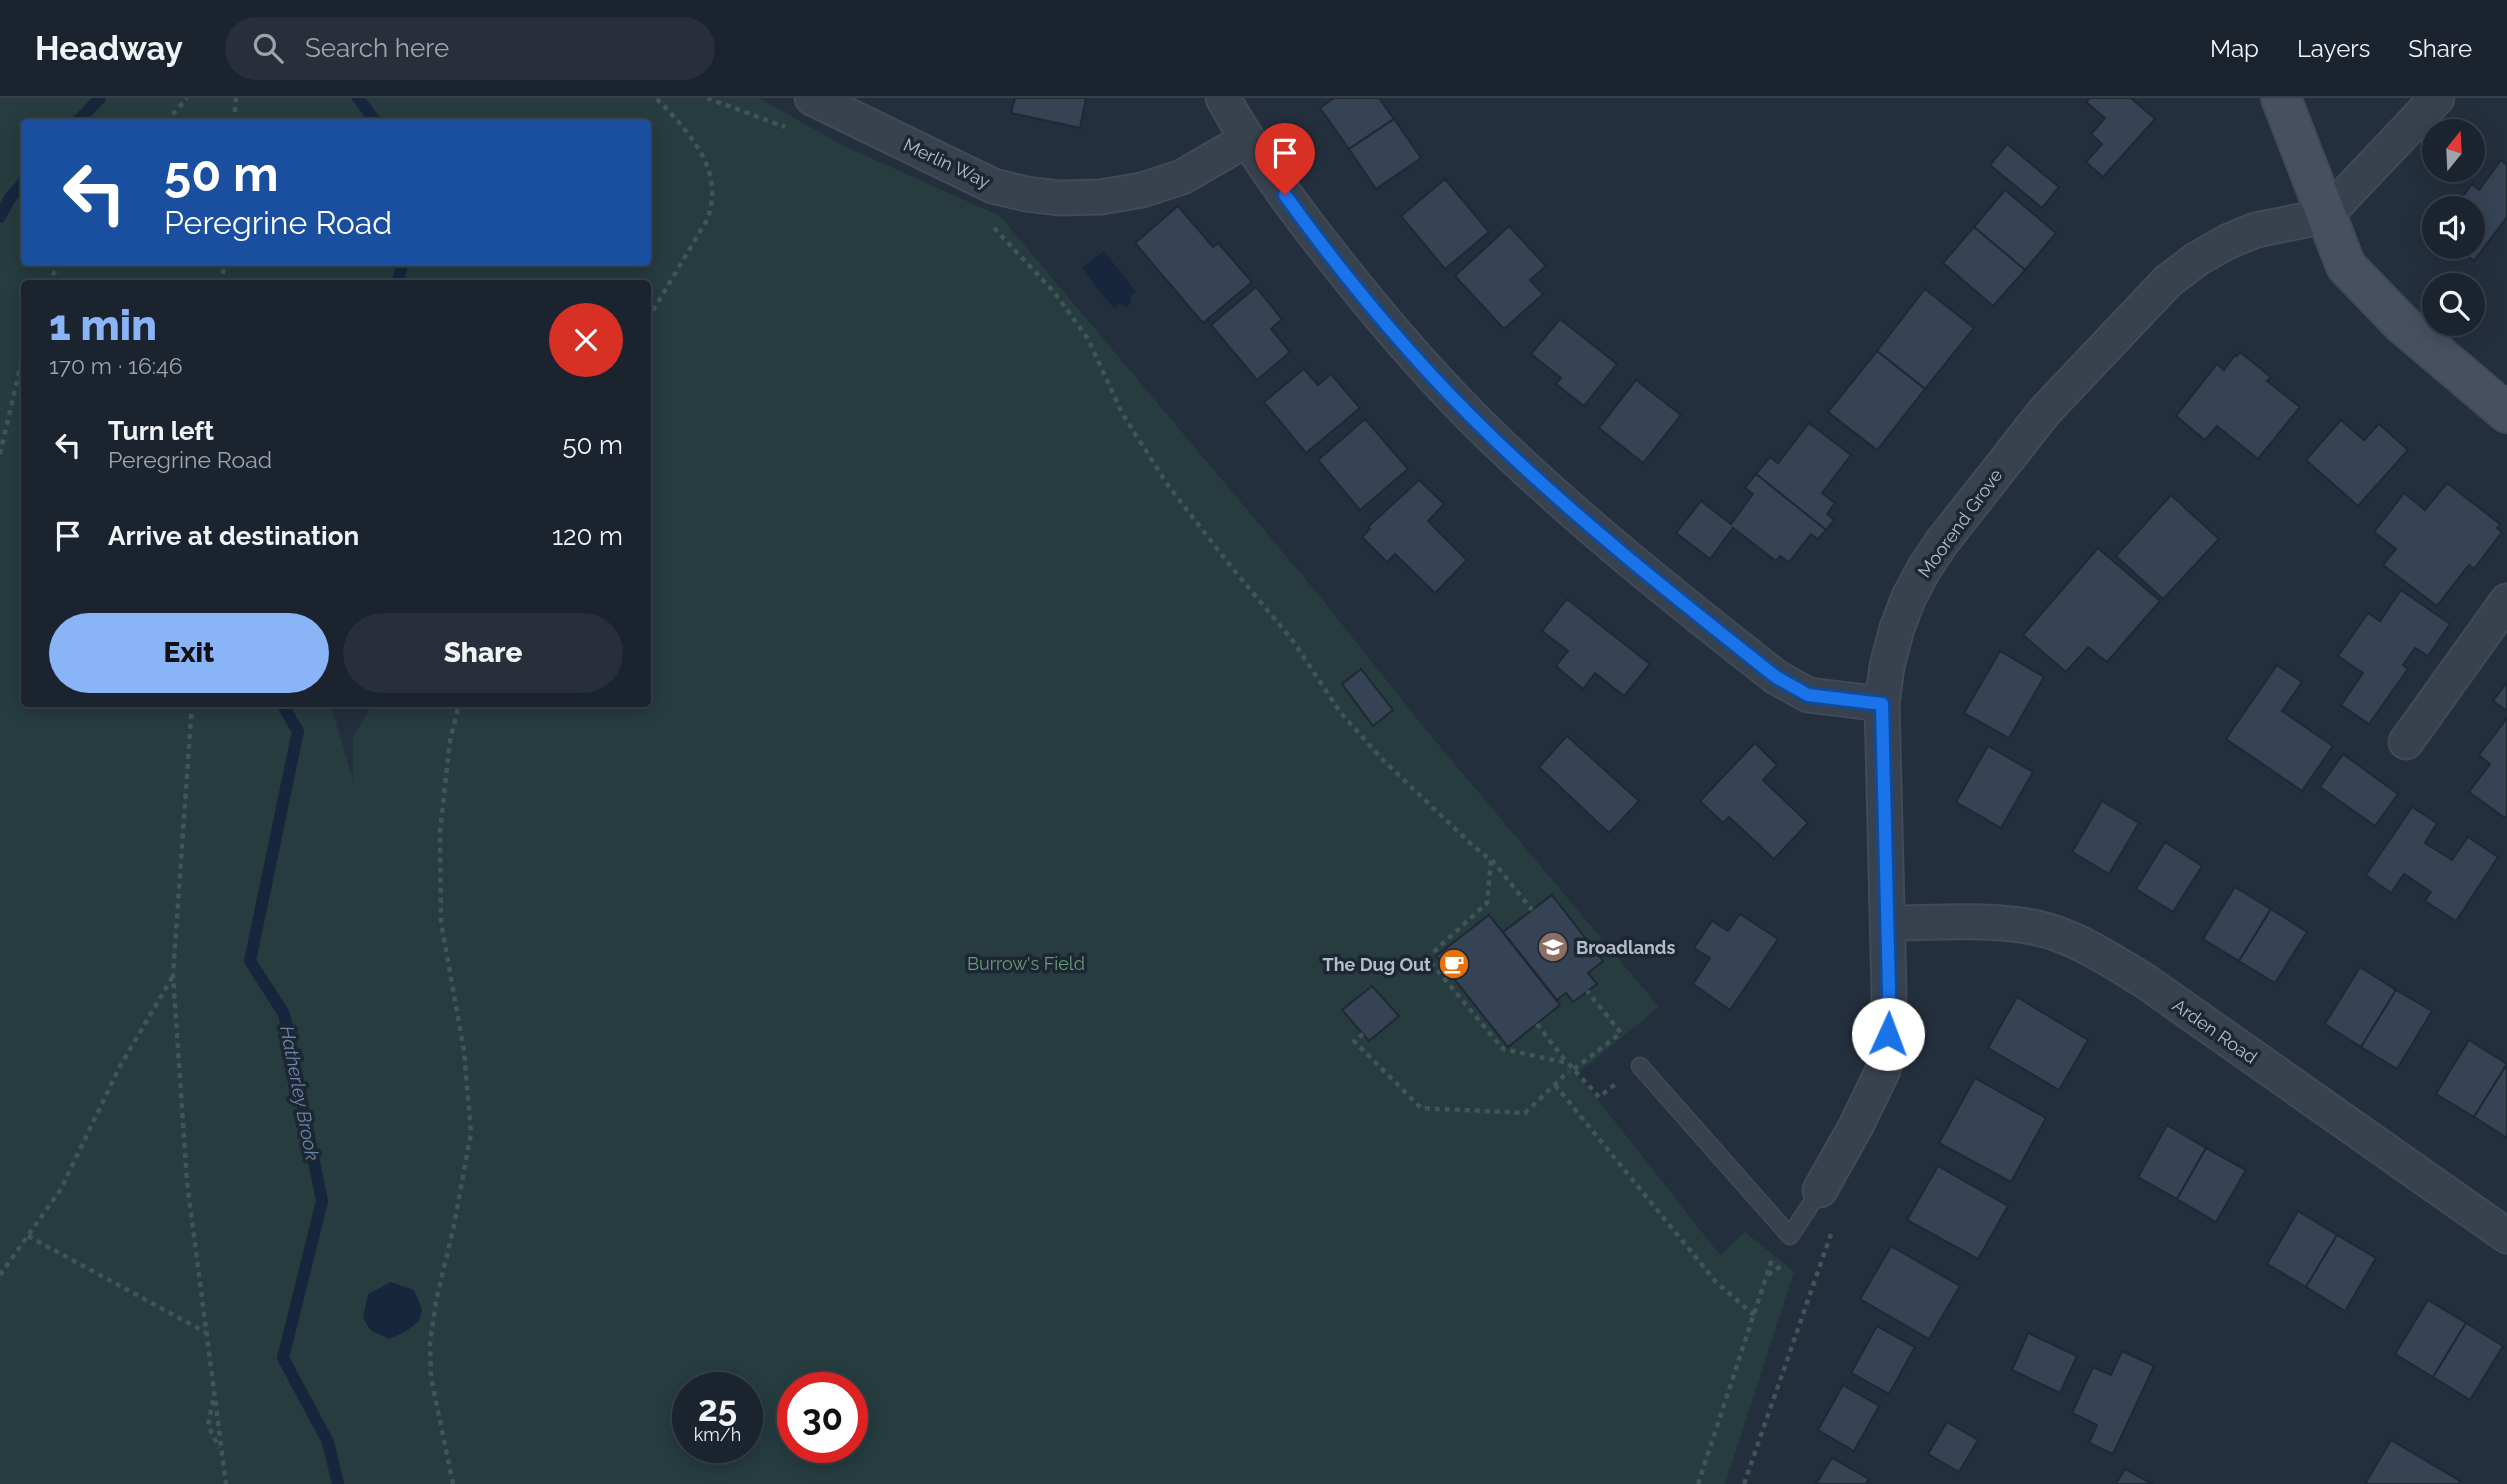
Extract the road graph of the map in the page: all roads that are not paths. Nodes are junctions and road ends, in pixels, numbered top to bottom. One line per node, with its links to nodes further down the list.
1 (812, 98): 5 (street, Merlin Way)
2 (1223, 98): 5 (street)
3 (2281, 98): 6 (street)
4 (2437, 98): 6 (street)
5 (1246, 140): 9 (street)
6 (2325, 216): 7 (street); 9 (street, Moorend Grove)
7 (2507, 413)
8 (2507, 601): 10 (street)
9 (1882, 704): 11 (street, Moorend Grove)
10 (2406, 742)
11 (1888, 923): 13 (street, Moorend Grove); 14 (street, Arden Road)
12 (1640, 1066): 13 (lane)
13 (1820, 1190)
14 (2507, 1236)

